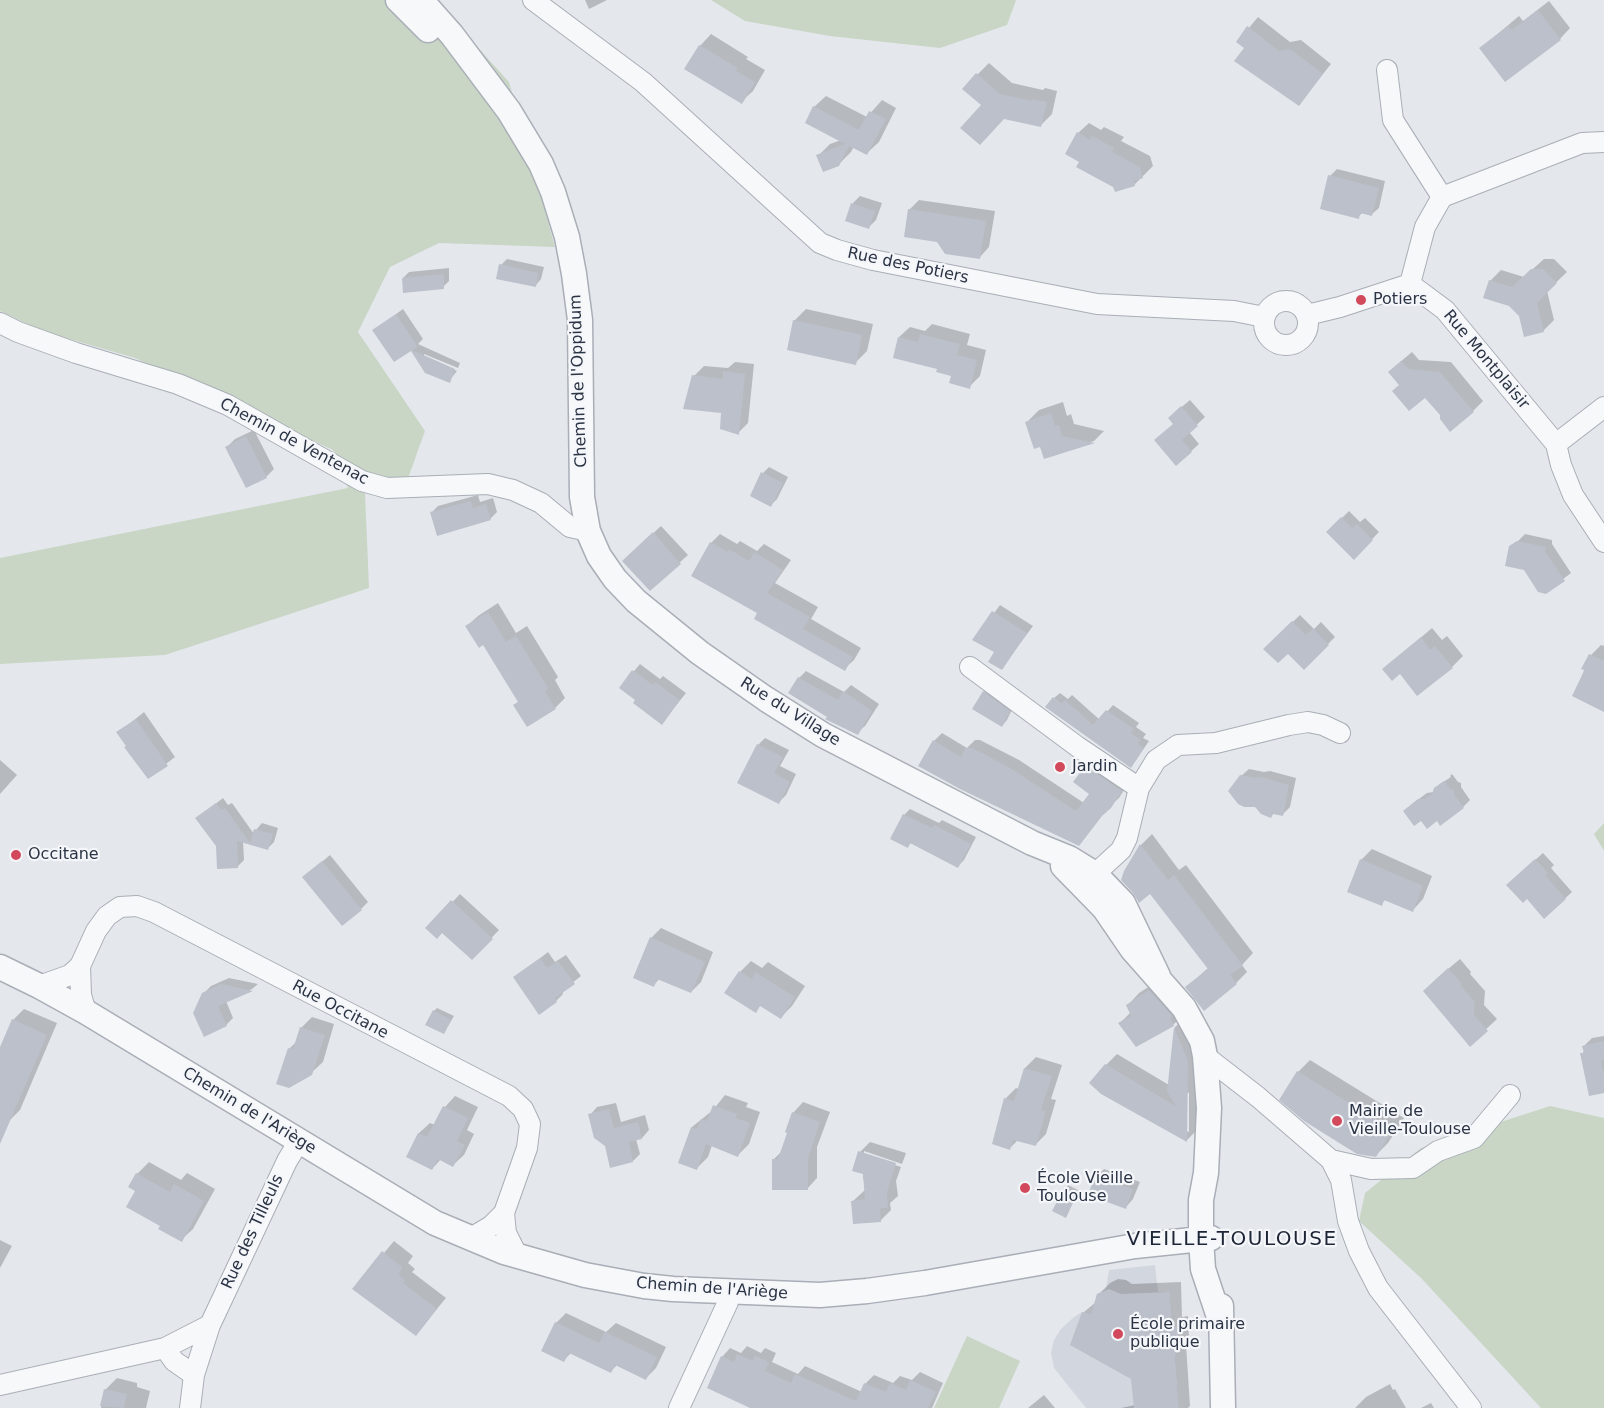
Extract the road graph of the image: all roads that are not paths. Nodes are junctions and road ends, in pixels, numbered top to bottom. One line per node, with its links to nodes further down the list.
1 (398, 0): 5 (street, Chemin de l'Oppidum)
2 (421, 0): 5 (street, Chemin de l'Oppidum)
3 (533, 0): 10 (street, Rue des Potiers)
4 (1387, 70): 7 (street)
5 (480, 75): 14 (street, Chemin de l'Oppidum)
6 (1604, 142): 7 (street)
7 (1442, 197): 8 (street)
8 (1410, 284): 9 (street); 13 (street, Rue Montplaisir)
9 (1307, 315): 10 (street); 10 (street)
10 (1264, 317)
11 (0, 323): 14 (street, Chemin de Ventenac)
12 (1604, 407): 13 (street)
13 (1556, 444): 15 (street, Rue Montplaisir)
14 (588, 531): 19 (street, Rue du Village)
15 (1604, 542)
16 (970, 667): 18 (street)
17 (1340, 733): 18 (street)
18 (1139, 788): 19 (street)
19 (1089, 879): 24 (street, Rue du Village)
20 (80, 966): 22 (street); 23 (street, Rue Occitane); 28 (street, Rue Occitane)
21 (0, 967): 22 (street, Chemin de l'Ariège)
22 (39, 986): 23 (street, Chemin de l'Ariège)
23 (86, 1012): 26 (street, Chemin de l'Ariège)
24 (1205, 1056): 27 (street); 30 (street, Rue du Village)
25 (1510, 1095): 27 (street)
26 (299, 1141): 29 (street, Chemin de l'Ariège); 33 (street, Rue des Tilleuls)
27 (1331, 1160): 40 (street)
28 (504, 1213): 29 (street); 31 (street)
29 (469, 1239): 31 (street, Chemin de l'Ariège)
30 (1206, 1239): 32 (street, Chemin de l'Ariège); 39 (street, Rue du Village)
31 (518, 1257): 32 (street, Chemin de l'Ariège)
32 (729, 1293): 38 (street)
33 (210, 1325): 34 (street); 35 (street, Rue des Tilleuls)
34 (165, 1348): 35 (street); 36 (street)
35 (194, 1375): 37 (street, Rue des Tilleuls)
36 (0, 1385)
37 (190, 1408)
38 (679, 1408)
39 (1224, 1408)
40 (1471, 1408)

